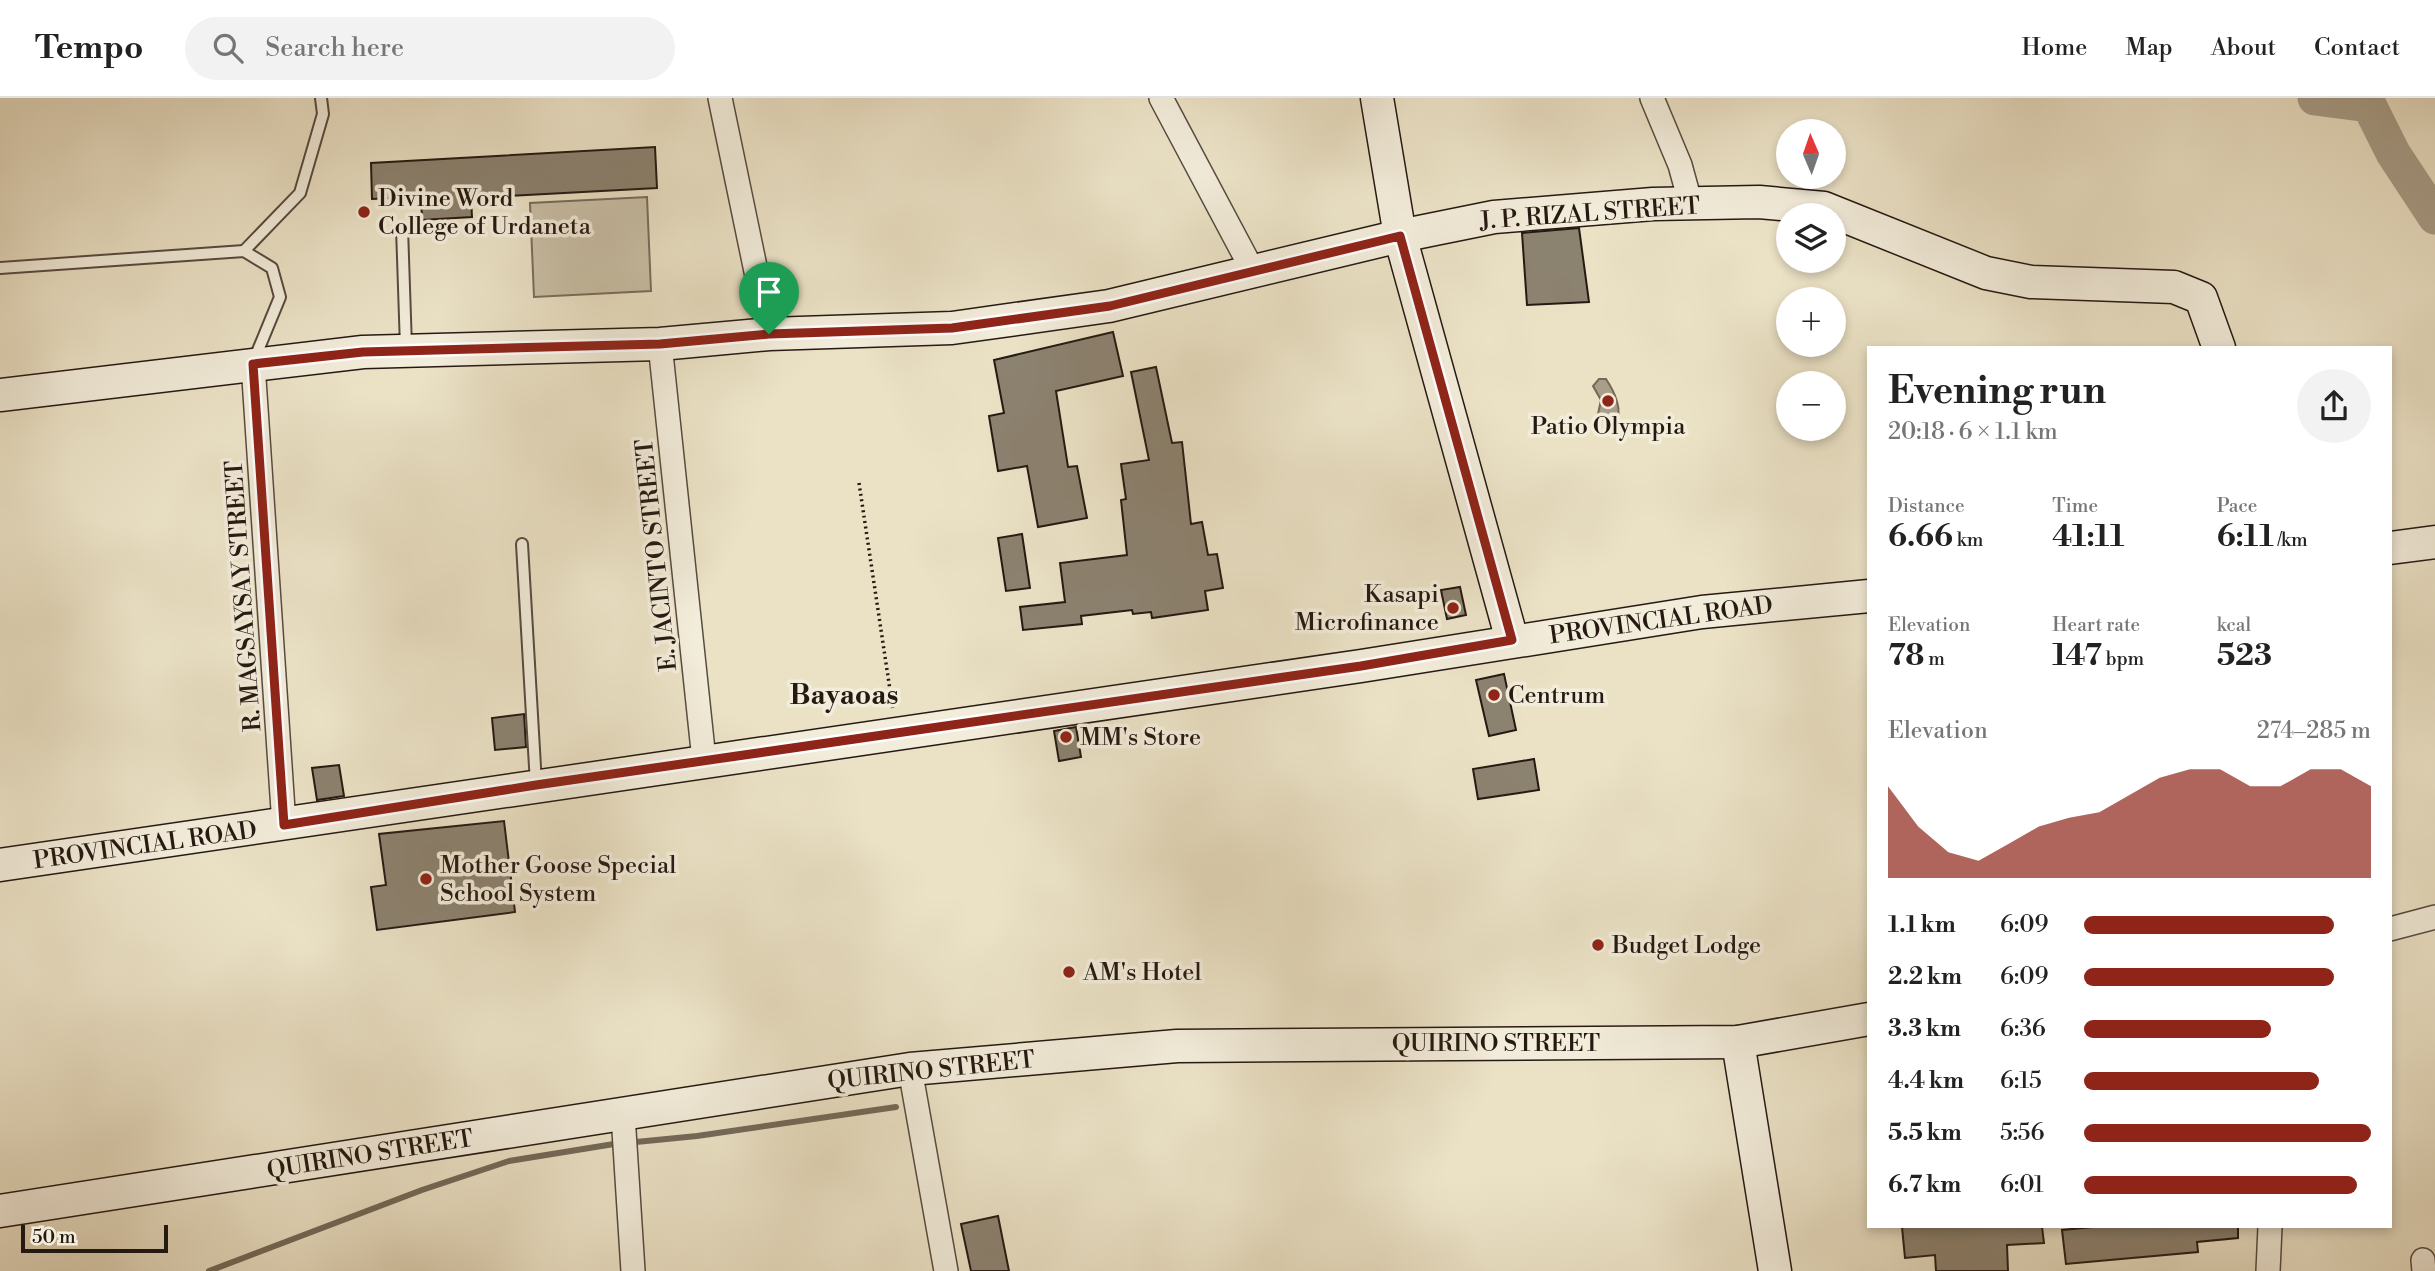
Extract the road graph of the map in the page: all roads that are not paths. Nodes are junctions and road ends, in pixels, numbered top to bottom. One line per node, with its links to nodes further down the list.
1 (321, 98): 9 (lane)
2 (720, 98): 12 (street)
3 (1161, 98): 11 (street)
4 (1377, 98): 8 (street)
5 (1652, 98): 6 (street)
6 (1691, 205): 8 (street, J. P. RIZAL STREET); 14 (street, J. P. RIZAL STREET)
7 (401, 228): 15 (lane)
8 (1400, 236): 11 (street, J. P. RIZAL STREET); 22 (street)
9 (244, 251): 10 (lane); 16 (lane)
10 (0, 268)
11 (1254, 273): 12 (street, J. P. RIZAL STREET)
12 (769, 334): 13 (street, J. P. RIZAL STREET)
13 (660, 344): 15 (street, J. P. RIZAL STREET); 23 (street, E. JACINTO STREET)
14 (2218, 346)
15 (406, 350): 16 (street, J. P. RIZAL STREET)
16 (253, 364): 17 (street, J. P. RIZAL STREET); 25 (street, R. MAGSAYSAY STREET)
17 (0, 396)
18 (2435, 542): 20 (street)
19 (522, 544): 24 (lane)
20 (2392, 548)
21 (1867, 596): 22 (street, PROVINCIAL ROAD)
22 (1512, 640): 23 (street, PROVINCIAL ROAD)
23 (704, 760): 24 (street, PROVINCIAL ROAD)
24 (536, 785): 25 (street, PROVINCIAL ROAD)
25 (284, 825): 26 (street, PROVINCIAL ROAD)
26 (0, 865)
27 (2435, 917): 28 (street)
28 (2392, 928)
29 (1867, 1019): 30 (street, QUIRINO STREET)
30 (1738, 1042): 31 (street, QUIRINO STREET); 37 (street)
31 (909, 1069): 32 (street, QUIRINO STREET); 36 (street)
32 (623, 1115): 33 (street, QUIRINO STREET); 35 (street)
33 (0, 1211)
34 (2270, 1228): 38 (street)
35 (633, 1271)
36 (946, 1271)
37 (1775, 1271)
38 (2268, 1271)

